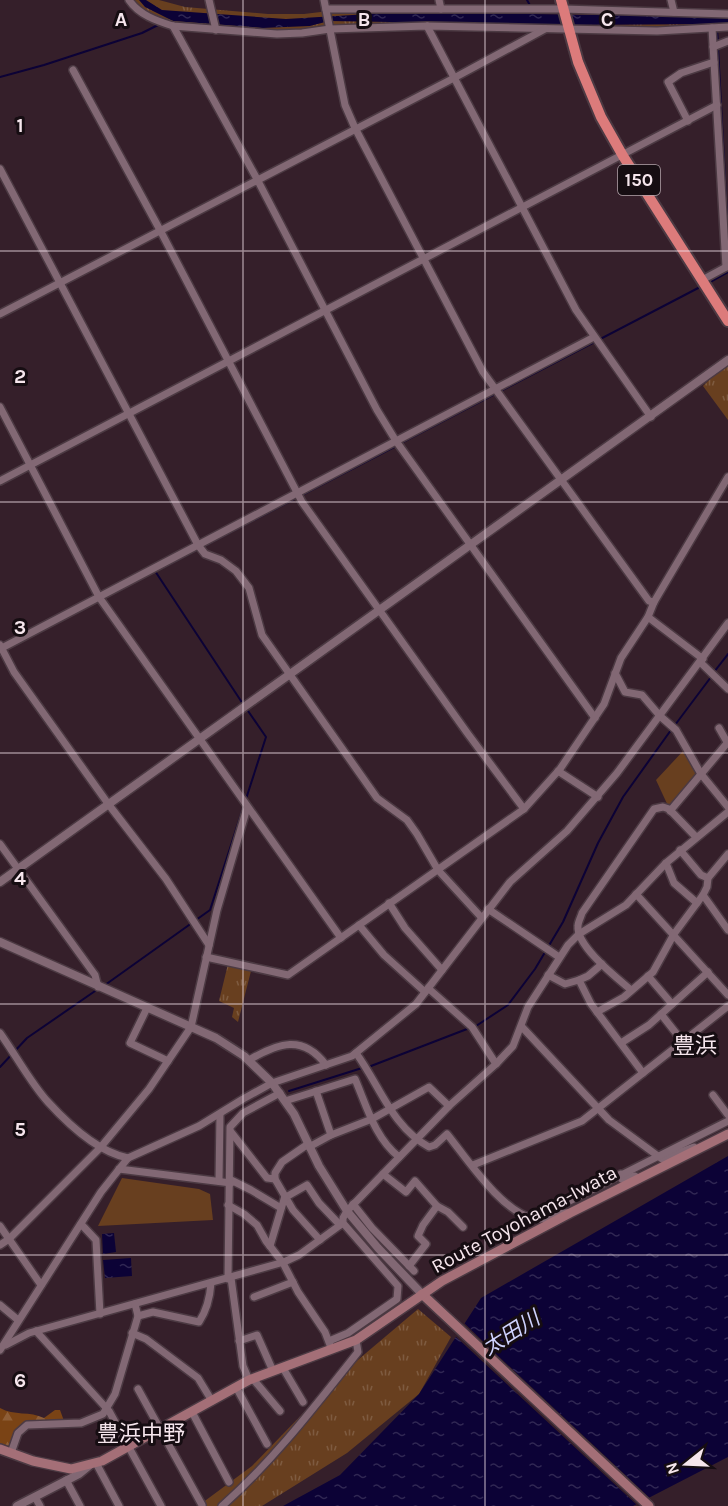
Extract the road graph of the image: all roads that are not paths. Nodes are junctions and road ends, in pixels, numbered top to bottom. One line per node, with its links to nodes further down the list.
1 (129, 0): 11 (street)
2 (209, 0): 17 (street)
3 (324, 0): 7 (street)
4 (439, 0): 8 (street)
5 (671, 0): 9 (street)
6 (562, 5): 8 (street); 9 (street); 18 (highway, 150)
7 (326, 9): 8 (street); 14 (street)
8 (441, 9)
9 (674, 12): 10 (street)
10 (728, 13)
11 (173, 26): 17 (street); 31 (street)
12 (427, 26): 14 (street); 16 (street); 23 (street)
13 (728, 27): 15 (street)
14 (330, 28): 17 (street); 26 (street)
15 (712, 28): 18 (street); 20 (street)
16 (545, 29): 18 (street); 23 (street)
17 (216, 30)
18 (569, 30): 29 (highway, 150)
19 (728, 41): 20 (street)
20 (713, 46): 21 (street)
21 (714, 62): 24 (street); 25 (street)
22 (73, 70): 33 (street)
23 (454, 78): 26 (street); 32 (street)
24 (717, 105): 25 (street); 27 (street)
25 (688, 121): 29 (street)
26 (355, 129): 31 (street); 34 (street)
27 (719, 151): 28 (street); 35 (street)
28 (728, 151)
29 (623, 156): 32 (street); 36 (highway, 150)
30 (0, 169): 37 (street)
31 (257, 179): 33 (street); 38 (street)
32 (523, 207): 34 (street); 41 (street)
33 (160, 230): 37 (street); 43 (street)
34 (424, 260): 38 (street); 44 (street)
35 (727, 267): 36 (street)
36 (702, 280): 40 (highway, 150)
37 (61, 282): 39 (street); 46 (street)
38 (326, 311): 43 (street); 48 (street)
39 (0, 314)
40 (728, 321)
41 (594, 337): 44 (street); 47 (street)
42 (728, 360): 47 (street)
43 (228, 362): 46 (street); 53 (street)
44 (495, 388): 48 (street); 52 (street)
45 (0, 407): 49 (street)
46 (128, 413): 49 (street); 54 (street)
47 (651, 417): 52 (street)
48 (396, 441): 53 (street); 55 (street)
49 (30, 465): 51 (street); 56 (street)
50 (728, 477): 57 (street)
51 (0, 481)
52 (561, 482): 55 (street); 57 (street)
53 (297, 492): 54 (street); 58 (street)
54 (198, 545): 56 (street); 64 (street)
55 (470, 547): 58 (street); 67 (street)
56 (99, 597): 61 (street); 69 (street)
57 (654, 602): 59 (street)
58 (379, 611): 64 (street); 77 (street)
59 (648, 617): 62 (street); 63 (street)
60 (728, 623): 62 (street)
61 (1, 647): 74 (street)
62 (702, 661): 65 (street); 66 (street)
63 (615, 673): 66 (street); 67 (street)
64 (290, 675): 69 (street); 87 (street)
65 (728, 689)
66 (660, 716): 72 (street); 73 (street)
67 (595, 718): 71 (street)
68 (719, 728): 70 (street)
69 (199, 740): 74 (street); 76 (street)
70 (728, 742): 72 (street)
71 (558, 771): 73 (street); 77 (street)
72 (701, 774): 75 (street); 78 (street)
73 (598, 797): 94 (street)
74 (109, 805): 86 (street); 102 (street)
75 (728, 807)
76 (248, 808): 100 (street); 102 (street)
77 (524, 809): 87 (street)
78 (670, 811): 81 (street); 98 (street)
79 (728, 812): 80 (street); 81 (street)
80 (728, 820)
81 (696, 837): 83 (street)
82 (0, 844): 86 (street)
83 (680, 850): 85 (street); 88 (street)
84 (728, 854): 88 (street)
85 (666, 863): 90 (street); 93 (street)
86 (18, 870): 89 (street); 111 (street)
87 (438, 870): 92 (street); 95 (street)
88 (708, 878): 91 (street)
89 (0, 882)
90 (636, 894): 98 (street); 99 (street)
91 (703, 895): 93 (street); 97 (street)
92 (389, 903): 96 (street); 106 (street)
93 (697, 903): 99 (street)
94 (488, 909): 95 (street); 104 (street)
95 (482, 917): 106 (street)
96 (359, 925): 100 (street); 112 (street)
97 (728, 930)
98 (579, 934): 104 (street); 105 (street)
99 (674, 934): 107 (street); 109 (street)
100 (341, 938): 103 (street)
101 (0, 942): 111 (street)
102 (209, 945): 103 (street)
103 (206, 957): 120 (street)
104 (559, 957): 108 (street)
105 (602, 964): 110 (street); 113 (street)
106 (442, 970): 112 (street)
107 (708, 972): 114 (street); 115 (street)
108 (548, 975): 110 (street); 121 (street)
109 (648, 976): 113 (street); 115 (street)
110 (579, 980): 118 (street)
111 (98, 987): 117 (street)
112 (427, 990): 125 (street); 128 (street)
113 (631, 990): 118 (street)
114 (728, 995)
115 (672, 1004): 119 (street)
116 (728, 1006): 123 (street)
117 (147, 1008): 120 (street); 127 (street)
118 (597, 1012): 124 (street)
119 (662, 1014): 123 (street); 124 (street)
120 (191, 1027): 126 (street); 127 (street)
121 (522, 1027): 128 (street); 136 (street)
122 (0, 1033): 148 (street)
123 (683, 1042): 130 (street)
124 (621, 1043): 130 (street)
125 (356, 1053): 129 (street); 137 (street)
126 (249, 1060): 129 (street); 131 (street)
127 (168, 1061): 148 (street)
128 (496, 1064): 135 (street)
129 (326, 1065): 131 (street)
130 (643, 1073): 136 (street)
131 (272, 1083): 134 (street); 138 (street)
132 (316, 1091): 134 (street); 140 (street); 144 (street)
133 (713, 1095): 139 (street)
134 (283, 1097): 142 (street); 146 (street)
135 (449, 1106): 137 (street); 145 (street)
136 (598, 1108): 149 (street); 152 (street)
137 (391, 1109): 140 (street); 145 (street)
138 (220, 1114): 151 (street); 158 (street)
139 (728, 1115)
140 (372, 1119): 144 (street); 150 (street)
141 (728, 1121): 149 (street)
142 (231, 1132): 156 (street); 159 (street)
143 (728, 1134): 147 (main road, Route Toyohama-Iwata)
144 (331, 1135): 146 (street)
145 (416, 1140): 150 (street); 152 (street)
146 (309, 1145): 156 (street); 163 (street)
147 (705, 1145): 149 (street); 157 (main road, Route Toyohama-Iwata)
148 (100, 1148): 151 (street); 171 (street)
149 (658, 1156): 155 (street)
150 (399, 1157): 154 (street)
151 (128, 1158): 153 (street)
152 (473, 1165): 166 (street)
153 (119, 1169): 158 (street); 167 (street)
154 (383, 1174): 162 (street); 163 (street)
155 (621, 1174): 157 (street); 166 (street)
156 (275, 1179): 160 (street)
157 (639, 1179): 165 (main road, Route Toyohama-Iwata)
158 (219, 1181): 159 (street)
159 (231, 1182): 161 (street); 164 (street)
160 (286, 1196): 164 (street); 168 (street); 172 (street)
161 (228, 1205): 174 (street); 176 (street)
162 (437, 1206): 163 (street); 170 (street)
163 (350, 1207): 168 (street); 180 (street)
164 (281, 1208): 174 (street)
165 (570, 1213): 166 (street); 180 (main road, Route Toyohama-Iwata)
166 (534, 1219)
167 (81, 1224): 179 (street); 184 (street)
168 (342, 1224): 172 (street); 191 (street)
169 (0, 1226): 171 (street)
170 (463, 1227)
171 (9, 1239): 173 (street); 179 (street)
172 (320, 1240): 175 (street)
173 (0, 1245)
174 (270, 1246): 175 (street)
175 (283, 1263): 176 (street); 177 (street)
176 (230, 1278): 178 (street); 190 (street)
177 (292, 1282): 181 (street); 191 (street)
178 (211, 1283): 182 (street); 185 (street)
179 (41, 1285): 186 (street)
180 (422, 1294): 189 (main road); 218 (main road, Route Toyohama-Iwata)
181 (254, 1297)
182 (135, 1304): 184 (street); 185 (street)
183 (0, 1305): 186 (street)
184 (100, 1314): 187 (street)
185 (138, 1317): 188 (street)
186 (18, 1321): 187 (street); 192 (street)
187 (33, 1332): 192 (street); 199 (street)
188 (132, 1333): 197 (street); 199 (street)
189 (356, 1340): 191 (main road); 217 (street)
190 (239, 1341): 193 (street); 194 (street)
191 (330, 1346): 193 (main road)
192 (1, 1349)
193 (278, 1369): 194 (main road); 198 (street)
194 (251, 1379): 195 (main road); 200 (street)
195 (236, 1387): 197 (main road); 203 (street)
196 (138, 1389): 202 (street)
197 (212, 1401): 201 (main road)
198 (303, 1402)
199 (107, 1409): 204 (street); 206 (street)
200 (280, 1411)
201 (192, 1412): 202 (main road); 209 (street)
202 (161, 1429): 204 (main road); 211 (street)
203 (267, 1444)
204 (128, 1448): 207 (main road); 216 (street)
205 (0, 1449): 206 (main road)
206 (11, 1453): 207 (main road)
207 (93, 1464): 208 (street); 215 (street)
208 (66, 1480): 210 (street); 214 (street)
209 (229, 1482)
210 (35, 1497): 212 (street); 213 (street)
211 (202, 1505)
212 (17, 1506)
213 (40, 1506)
214 (80, 1506)
215 (119, 1506)
216 (161, 1506)
217 (222, 1506)
218 (649, 1506)

